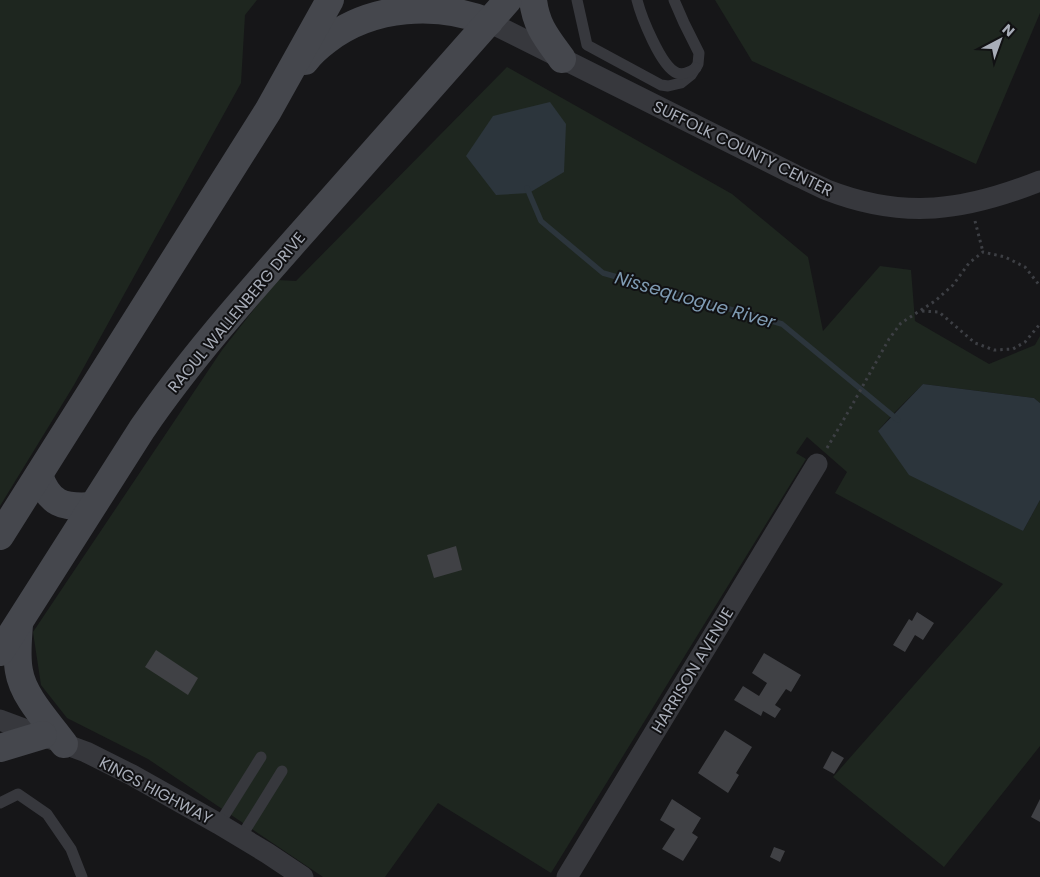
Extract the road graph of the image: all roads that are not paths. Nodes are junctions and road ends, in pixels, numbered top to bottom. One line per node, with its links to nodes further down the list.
1 (330, 0): 10 (street)
2 (508, 0): 7 (street, RAOUL WALLENBERG DRIVE)
3 (533, 0): 8 (street)
4 (577, 0): 9 (lane)
5 (637, 0): 9 (lane)
6 (674, 0): 9 (lane)
7 (489, 22): 8 (street, SUFFOLK COUNTY CENTER); 10 (street); 14 (street, RAOUL WALLENBERG DRIVE)
8 (562, 59): 11 (street, SUFFOLK COUNTY CENTER)
9 (697, 67)
10 (268, 111): 13 (street)
11 (1040, 181)
12 (818, 464): 28 (street, HARRISON AVENUE)
13 (39, 475): 14 (street); 15 (street)
14 (92, 506): 16 (street, RAOUL WALLENBERG DRIVE)
15 (0, 536)
16 (19, 620): 17 (street, RAOUL WALLENBERG DRIVE); 19 (street)
17 (0, 652)
18 (0, 720): 19 (street, KINGS HIGHWAY)
19 (54, 739): 20 (street); 24 (street, KINGS HIGHWAY)
20 (0, 748)
21 (261, 757): 24 (lane)
22 (282, 771): 25 (lane)
23 (0, 803): 26 (lane)
24 (219, 824): 25 (street, KINGS HIGHWAY)
25 (241, 838): 27 (street, KINGS HIGHWAY)
26 (82, 877)
27 (303, 877)
28 (567, 877)

